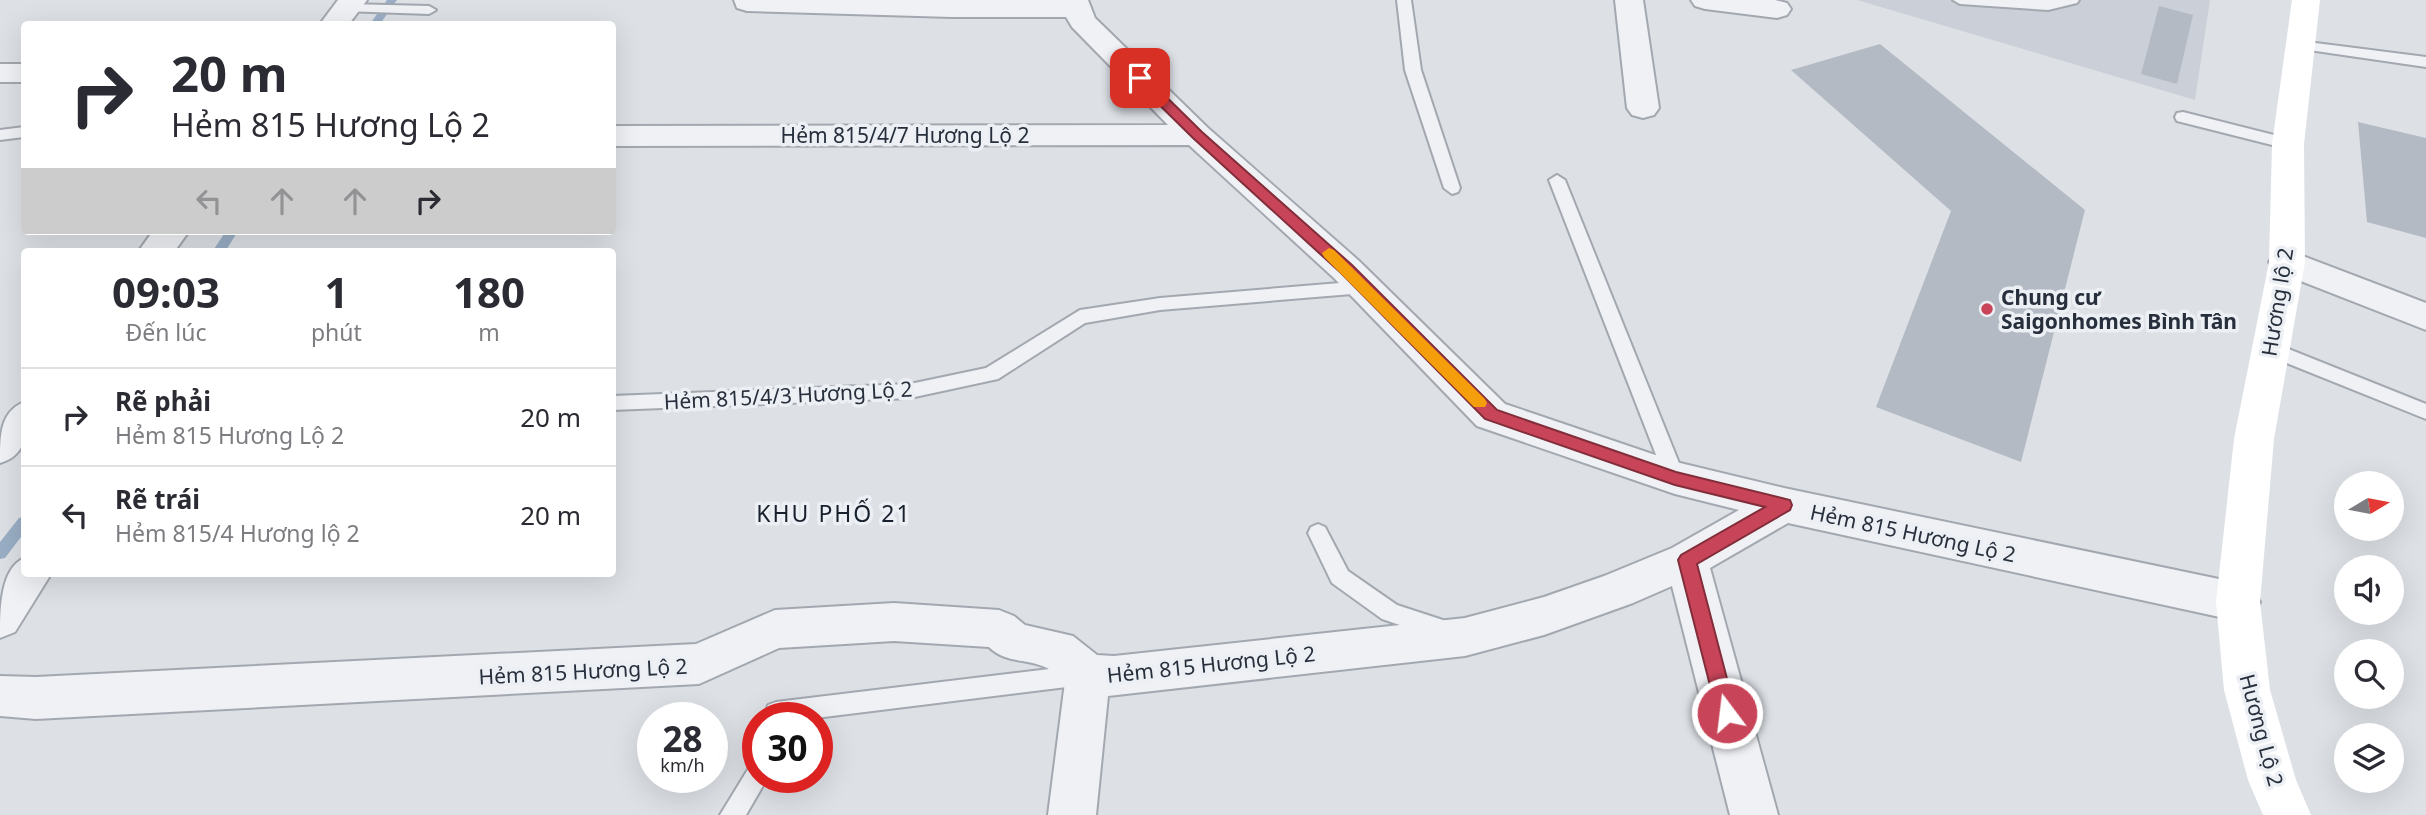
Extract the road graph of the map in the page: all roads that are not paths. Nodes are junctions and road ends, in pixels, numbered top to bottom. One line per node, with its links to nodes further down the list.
1 (1404, 0): 24 (lane)
2 (1629, 0): 16 (street)
3 (1705, 0): 9 (street)
4 (1960, 0): 5 (lane)
5 (2072, 0)
6 (2306, 0): 12 (main road, Hương lộ 2)
7 (747, 2): 8 (street)
8 (1075, 4): 20 (street)
9 (1777, 9)
10 (350, 10): 11 (lane)
11 (429, 10)
12 (2300, 46): 13 (lane); 22 (main road, Hương lộ 2)
13 (2426, 62)
14 (0, 73): 15 (street)
15 (21, 73)
16 (1643, 108)
17 (2183, 117): 22 (lane)
18 (21, 132): 19 (lane)
19 (0, 135)
20 (1197, 135): 21 (street, Hẻm 815/4/7 Hương Lộ 2); 26 (street)
21 (616, 136)
22 (2288, 144): 25 (main road, Hương lộ 2)
23 (1557, 180): 33 (lane)
24 (1452, 188)
25 (2287, 262): 27 (street); 28 (main road, Hương lộ 2)
26 (1364, 287): 29 (lane, Hẻm 815/4/3 Hương Lộ 2); 33 (street)
27 (2426, 317)
28 (2271, 349): 30 (lane); 38 (main road, Hương lộ 2)
29 (616, 403)
30 (2426, 412)
31 (21, 421): 32 (street)
32 (0, 448)
33 (1675, 478): 34 (street)
34 (1784, 505): 36 (street, Hẻm 815 Hương Lộ 2); 38 (street, Hẻm 815 Hương Lộ 2)
35 (1318, 533): 40 (lane)
36 (1687, 560): 40 (street, Hẻm 815 Hương Lộ 2); 47 (street)
37 (28, 577): 39 (street)
38 (2238, 602): 48 (main road, Hương Lộ 2)
39 (0, 619)
40 (1465, 637): 41 (street, Hẻm 815 Hương Lộ 2)
41 (1088, 674): 42 (street, Hẻm 815 Hương Lộ 2); 43 (lane); 46 (street)
42 (0, 696)
43 (833, 705)
44 (746, 793): 45 (lane)
45 (732, 815)
46 (1072, 815)
47 (1754, 815)
48 (2287, 815)

